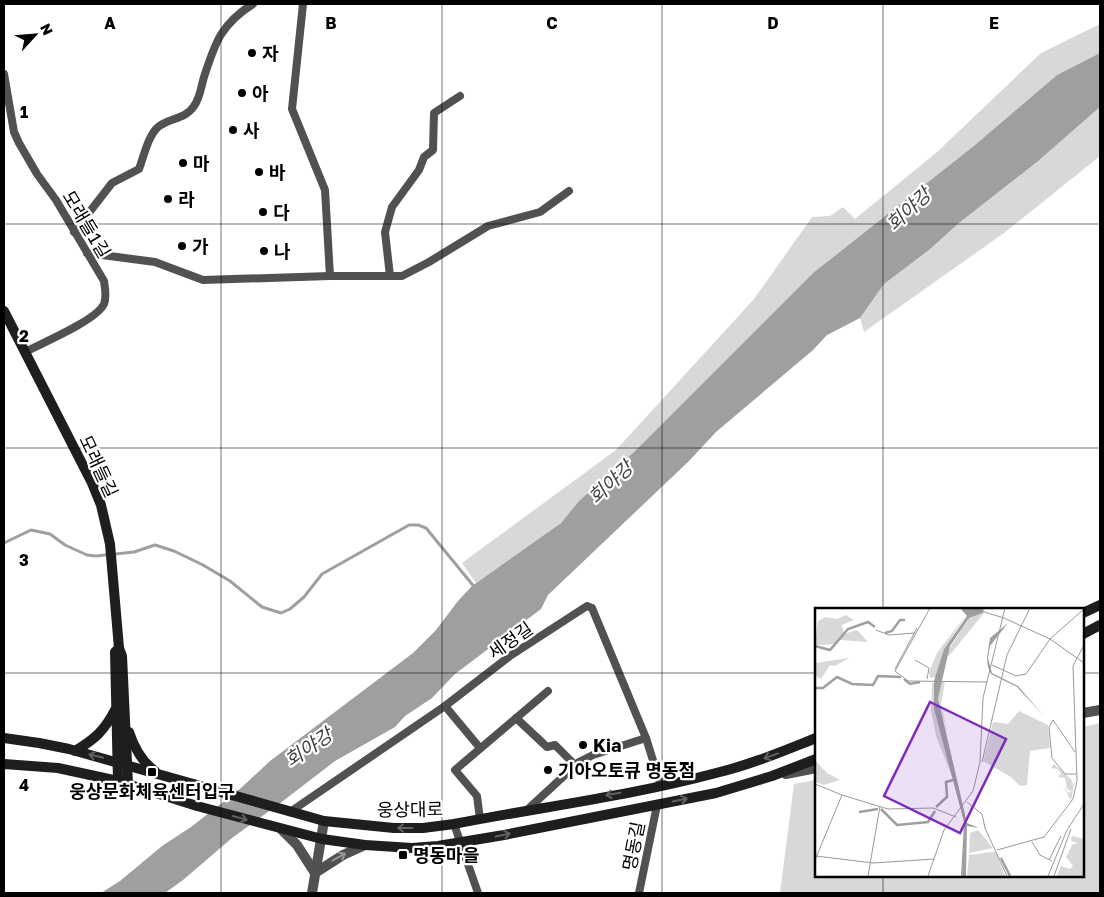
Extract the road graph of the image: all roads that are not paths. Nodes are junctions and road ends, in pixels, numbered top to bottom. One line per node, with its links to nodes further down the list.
1 (253, 4): 6 (street)
2 (303, 4): 8 (street)
3 (4, 74): 6 (street, 모래들1길)
4 (460, 96): 9 (street)
5 (569, 191): 9 (street)
6 (74, 232): 7 (street, 모래들1길)
7 (87, 253): 8 (street); 11 (street, 모래들1길)
8 (330, 276): 9 (street)
9 (390, 276)
10 (4, 311): 11 (main road, 모래들길)
11 (25, 352): 18 (main road, 모래들길)
12 (1100, 605): 13 (main road)
13 (1084, 613)
14 (1100, 625): 15 (main road)
15 (1084, 633)
16 (548, 691): 21 (street)
17 (445, 706): 23 (street, 세정길); 25 (street); 38 (street, 세정길)
18 (120, 710): 26 (main road); 28 (main road, 모래들길); 32 (main road)
19 (1100, 710): 20 (street)
20 (1084, 713)
21 (516, 718): 25 (street); 30 (street)
22 (4, 738): 26 (main road, 웅상대로)
23 (646, 738): 30 (street); 35 (street, 세정길)
24 (815, 738): 35 (main road, 웅상대로, one-way to 35)
25 (480, 748): 39 (street)
26 (75, 751): 28 (main road, 웅상대로, one-way to 26)
27 (815, 759): 33 (main road, 웅상대로)
28 (122, 763): 32 (main road, 웅상대로); 34 (main road, 모래들길)
29 (4, 764): 34 (main road, 웅상대로)
30 (575, 766): 37 (street)
31 (815, 768): 33 (street)
32 (160, 774): 38 (main road, 웅상대로)
33 (772, 776): 36 (main road, 웅상대로, one-way to 33)
34 (123, 783): 42 (main road, 웅상대로, one-way to 42)
35 (661, 786): 37 (main road, 웅상대로, one-way to 37)
36 (657, 805): 44 (main road, 웅상대로, one-way to 36); 49 (street, 명동길)
37 (527, 810): 39 (main road, 웅상대로)
38 (290, 812): 40 (main road, 웅상대로)
39 (480, 819): 41 (main road, 웅상대로)
40 (324, 821): 41 (main road, 웅상대로, one-way to 40); 43 (street)
41 (454, 824): 44 (street)
42 (282, 830): 43 (main road, 웅상대로); 46 (street)
43 (322, 839): 45 (main road, 웅상대로); 46 (street)
44 (460, 843): 45 (main road, 웅상대로); 48 (street)
45 (365, 845): 46 (street, one-way to 45)
46 (314, 873): 47 (street)
47 (312, 893)
48 (478, 893)
49 (639, 893)

